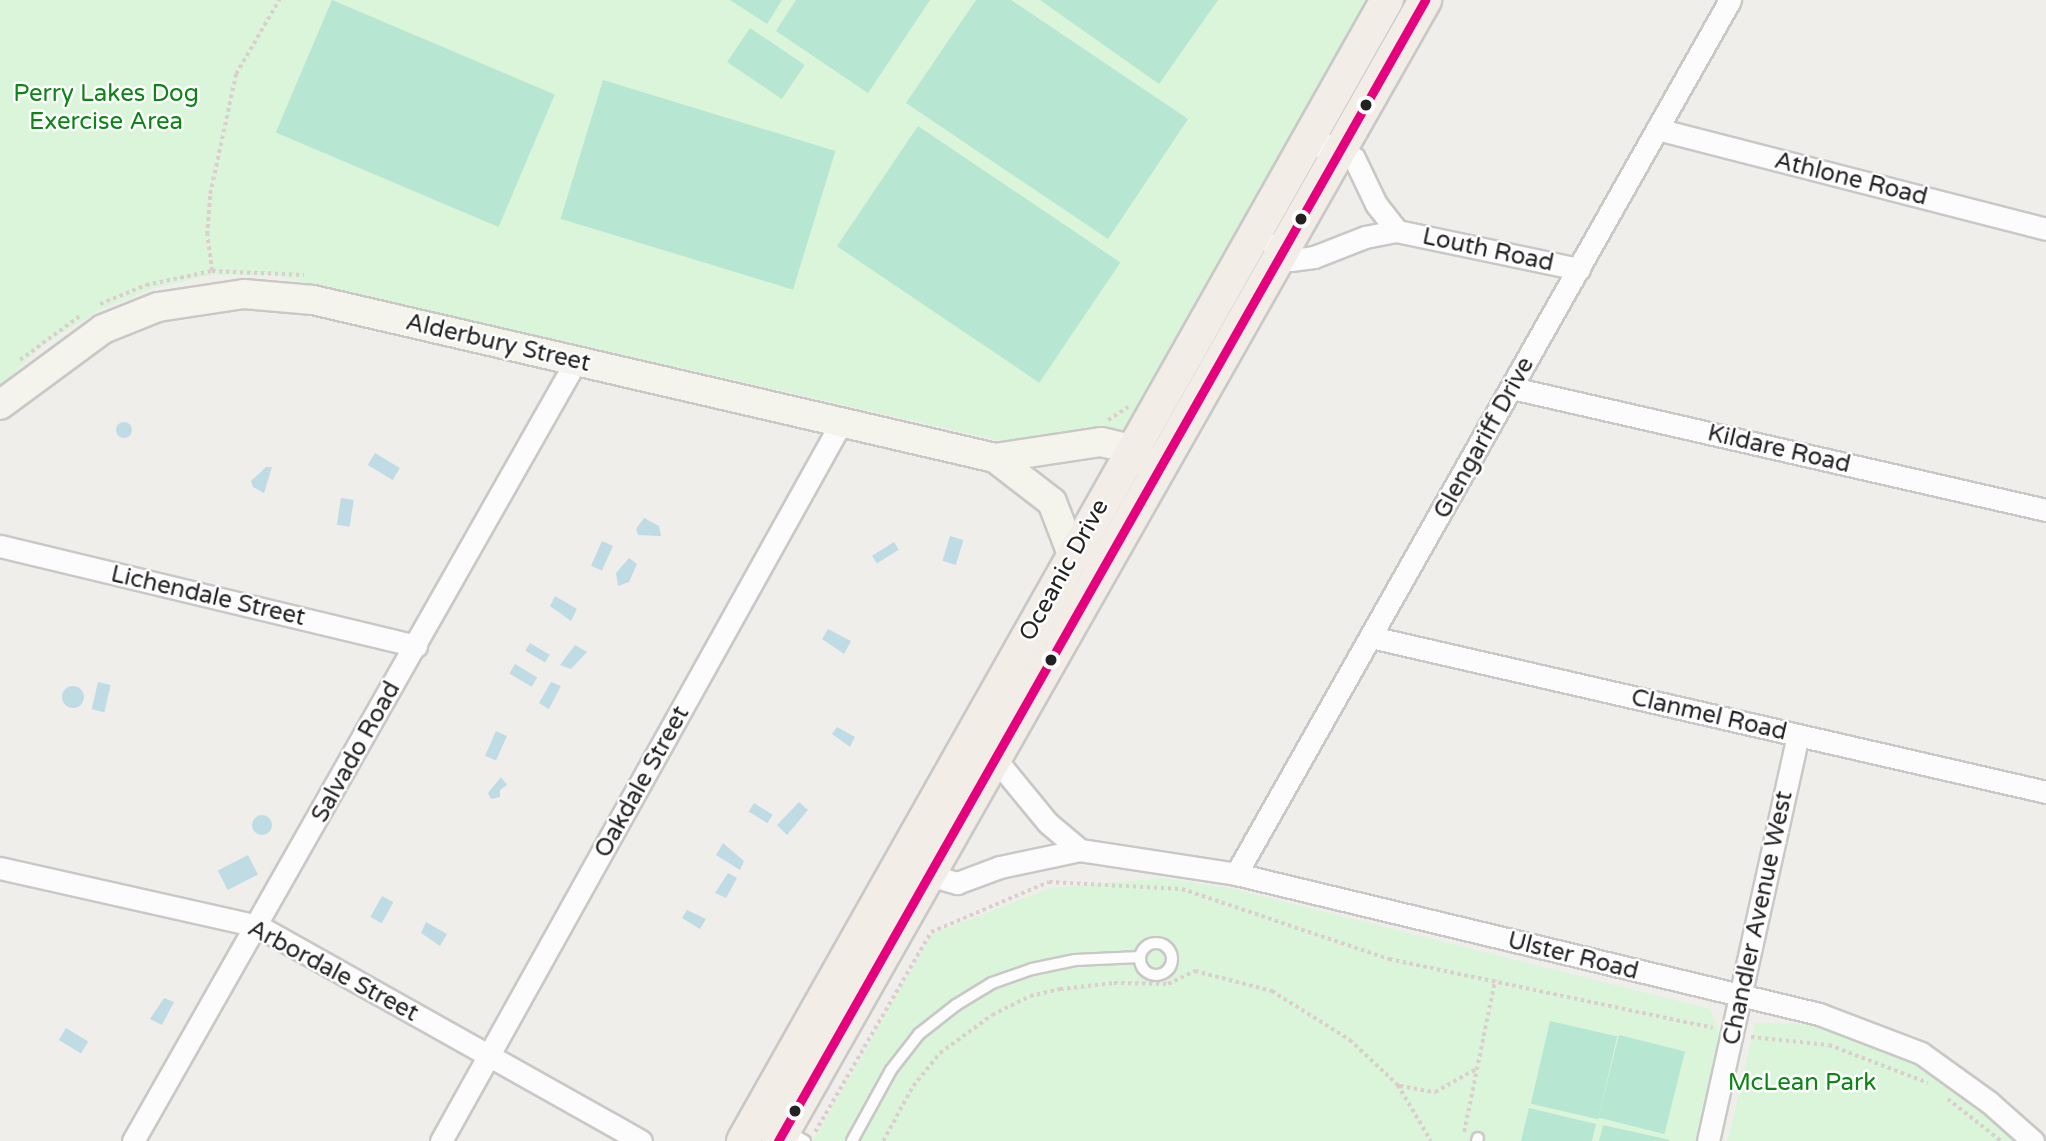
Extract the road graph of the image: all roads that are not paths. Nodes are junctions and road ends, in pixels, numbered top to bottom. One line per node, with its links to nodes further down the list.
1 (1387, 0): 5 (main road, Oceanic Drive)
2 (1425, 0): 6 (main road, Oceanic Drive)
3 (1730, 0): 4 (street, Glengariff Drive)
4 (1657, 129): 8 (street, Athlone Road); 11 (street, Glengariff Drive)
5 (1303, 147): 6 (street); 7 (main road, Oceanic Drive)
6 (1339, 149): 9 (street, Louth Road); 10 (main road, Oceanic Drive)
7 (1257, 228): 10 (street); 17 (main road, Oceanic Drive)
8 (2046, 229)
9 (1397, 231): 10 (street, Louth Road); 11 (street, Louth Road)
10 (1281, 253): 19 (main road, Oceanic Drive)
11 (1579, 269): 13 (street, Glengariff Drive)
12 (576, 361): 14 (street, Alderbury Street); 16 (street, Alderbury Street); 25 (street, Salvado Road)
13 (1512, 388): 20 (street, Kildare Road); 24 (street, Glengariff Drive)
14 (10, 399): 15 (street, Alderbury Street)
15 (0, 416)
16 (841, 423): 18 (street, Alderbury Street); 38 (street, Oakdale Street)
17 (1131, 453): 18 (street, Alderbury Street); 19 (street, Alderbury Street); 22 (main road, Oceanic Drive)
18 (995, 457): 22 (street, Alderbury Street)
19 (1157, 475): 23 (main road, Oceanic Drive)
20 (2046, 510)
21 (0, 546): 25 (street, Lichendale Street)
22 (1076, 551): 23 (street); 27 (main road, Oceanic Drive)
23 (1110, 559): 28 (main road, Oceanic Drive)
24 (1371, 637): 26 (street, Clanmel Road); 33 (street, Glengariff Drive)
25 (416, 646): 35 (street, Salvado Road)
26 (1798, 736): 29 (street, Clanmel Road); 37 (street, Chandler Avenue West)
27 (966, 744): 28 (street); 31 (main road, Oceanic Drive)
28 (997, 761): 30 (street); 34 (main road, Oceanic Drive)
29 (2046, 792)
30 (1080, 850): 33 (street, Ulster Road); 34 (street, Ulster Road)
31 (900, 863): 34 (street, Ulster Road); 39 (main road, Oceanic Drive)
32 (0, 868): 35 (street, Arbordale Street)
33 (1236, 874): 37 (street, Ulster Road)
34 (930, 878): 39 (main road, Oceanic Drive)
35 (258, 926): 38 (street, Arbordale Street); 40 (street, Salvado Road)
36 (1140, 957): 43 (lane)
37 (1739, 996): 44 (street, Chandler Avenue West); 45 (street, Ulster Road)
38 (489, 1055): 41 (street, Oakdale Street); 42 (street, Arbordale Street)
39 (778, 1132)
40 (134, 1141)
41 (441, 1141)
42 (641, 1141)
43 (852, 1141)
44 (1708, 1141)
45 (2033, 1141)

